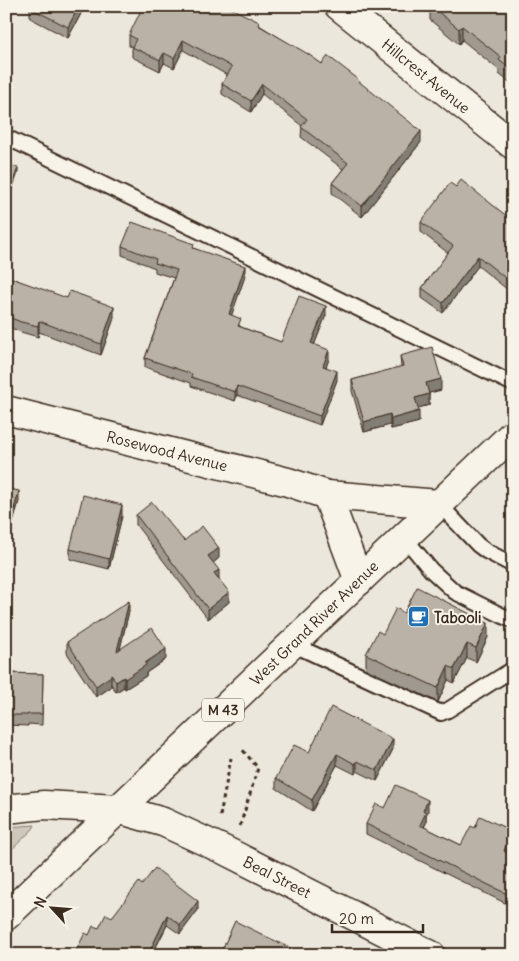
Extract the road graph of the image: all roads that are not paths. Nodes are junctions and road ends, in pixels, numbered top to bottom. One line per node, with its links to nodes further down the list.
1 (339, 6): 3 (street, Hillcrest Avenue)
2 (6, 137): 4 (lane)
3 (513, 145)
4 (513, 384)
5 (6, 410): 7 (street, Rosewood Avenue)
6 (513, 434): 8 (street, West Grand River Avenue / M 43)
7 (327, 494): 8 (street, Rosewood Avenue); 11 (street)
8 (439, 504): 9 (street, West Grand River Avenue / M 43); 10 (lane)
9 (404, 537): 11 (street, West Grand River Avenue / M 43); 12 (lane)
10 (513, 565)
11 (359, 580): 13 (street, West Grand River Avenue / M 43)
12 (513, 621)
13 (292, 644): 14 (lane); 16 (street, West Grand River Avenue / M 43)
14 (513, 669)
15 (6, 809): 16 (street, Beal Street)
16 (118, 809): 17 (street, West Grand River Avenue / M 43); 18 (street, Beal Street)
17 (6, 916)
18 (431, 955)

